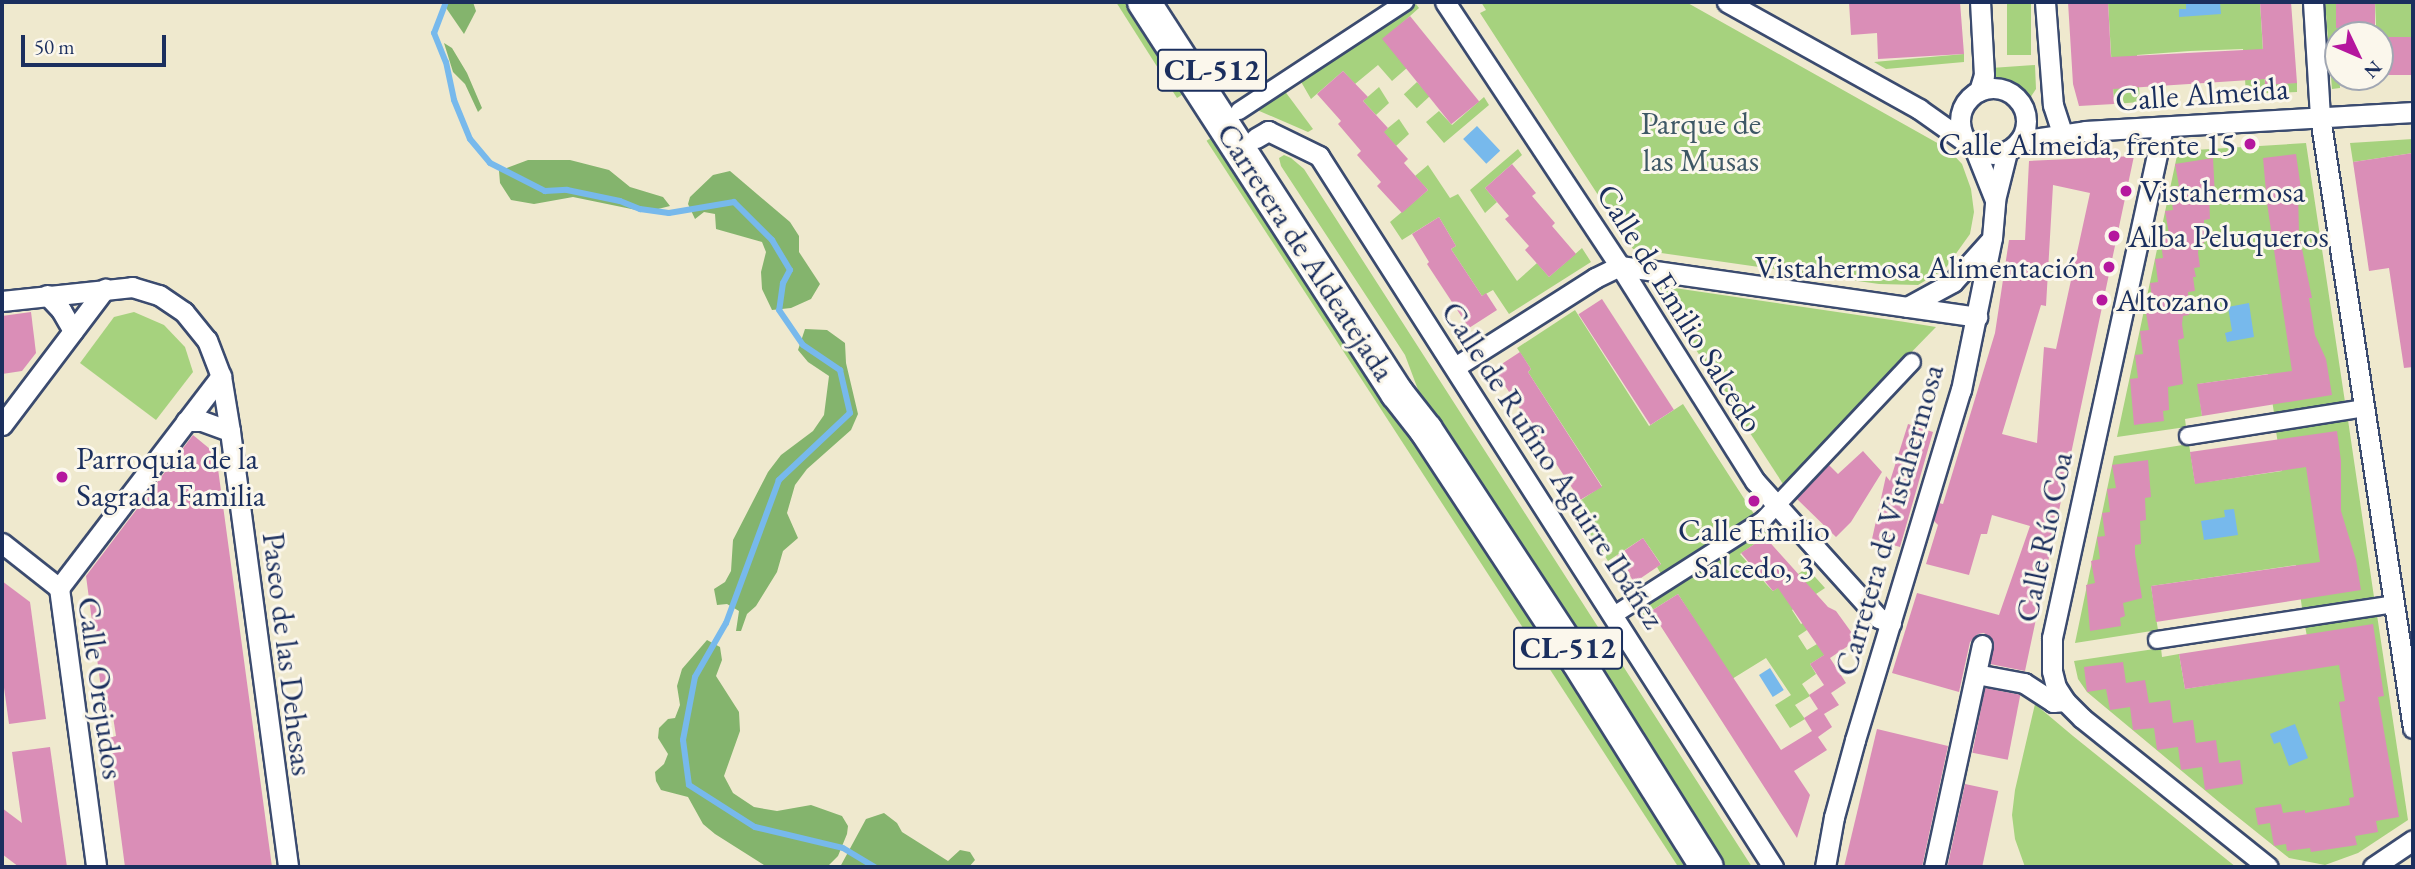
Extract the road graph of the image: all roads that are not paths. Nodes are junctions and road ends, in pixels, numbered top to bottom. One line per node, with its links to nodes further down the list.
1 (1144, 2): 24 (main road, Carretera de Aldeatejada / CL-512)
2 (1168, 2): 13 (main road, Carretera de Aldeatejada / CL-512)
3 (1405, 2): 13 (street)
4 (1445, 2): 25 (street, Calle de Emilio Salcedo)
5 (1727, 2): 12 (street)
6 (1980, 2): 10 (street)
7 (2045, 2): 9 (street)
8 (2313, 2): 16 (street)
9 (2050, 73): 15 (street); 18 (street)
10 (1979, 91): 11 (street); 15 (street)
11 (1962, 107): 12 (street); 20 (street)
12 (1920, 110): 20 (street)
13 (1239, 111): 19 (main road, Carretera de Aldeatejada / CL-512)
14 (2413, 112): 16 (street, Calle Almeida)
15 (2026, 115): 18 (street, Calle Almeida); 21 (street)
16 (2320, 117): 17 (street, Calle Almeida); 35 (street)
17 (2163, 127): 18 (street, Calle Almeida); 50 (street, Calle Río Coa)
18 (2070, 131): 21 (street, Calle Almeida)
19 (1256, 138): 24 (main road); 33 (street, Calle de Rufino Aguirre Ibáñez); 38 (main road, Carretera de Aldeatejada / CL-512)
20 (1971, 146): 21 (street); 22 (street, Carretera de Vistahermosa)
21 (2014, 146): 22 (street, Carretera de Vistahermosa)
22 (1994, 200): 23 (street, Carretera de Vistahermosa)
23 (1992, 238): 29 (street); 30 (street, Carretera de Vistahermosa)
24 (1305, 248): 38 (main road, Carretera de Aldeatejada / CL-512)
25 (1620, 266): 29 (street); 33 (street); 41 (street, Calle de Emilio Salcedo)
26 (105, 289): 27 (street, Paseo de las Dehesas); 31 (street); 34 (street, Paseo de las Dehesas)
27 (47, 295): 28 (street, Paseo de las Dehesas); 31 (street)
28 (2, 300)
29 (1907, 307): 30 (street)
30 (1977, 317): 46 (street, Carretera de Vistahermosa)
31 (73, 331): 37 (street)
32 (1912, 362): 41 (street)
33 (1455, 367): 45 (street, Calle de Rufino Aguirre Ibáñez)
34 (221, 376): 36 (street); 39 (street, Paseo de las Dehesas)
35 (2365, 408): 40 (street); 44 (street)
36 (186, 421): 39 (street); 43 (street)
37 (2, 425)
38 (1426, 430): 56 (main road, Carretera de Aldeatejada / CL-512)
39 (230, 432): 55 (street, Paseo de las Dehesas)
40 (2188, 436)
41 (1777, 507): 45 (street); 46 (street, Calle de Emilio Salcedo)
42 (2, 543): 43 (street, Calle Orejudos)
43 (59, 588): 54 (street, Calle Orejudos)
44 (2394, 604): 47 (street); 51 (street)
45 (1614, 615): 57 (street, Calle de Rufino Aguirre Ibáñez)
46 (1891, 623): 52 (street, Carretera de Vistahermosa)
47 (2157, 640)
48 (1982, 645): 49 (street)
49 (1976, 674): 50 (street); 60 (street)
50 (2065, 701): 61 (street, Calle Río Coa)
51 (2413, 728)
52 (1834, 817): 58 (street, Carretera de Vistahermosa); 59 (street, Carretera de Vistahermosa)
53 (2413, 840): 62 (street)
54 (96, 867)
55 (288, 867)
56 (1707, 867)
57 (1773, 867)
58 (1814, 867)
59 (1825, 867)
60 (1934, 867)
61 (2268, 867)
62 (2373, 867)

